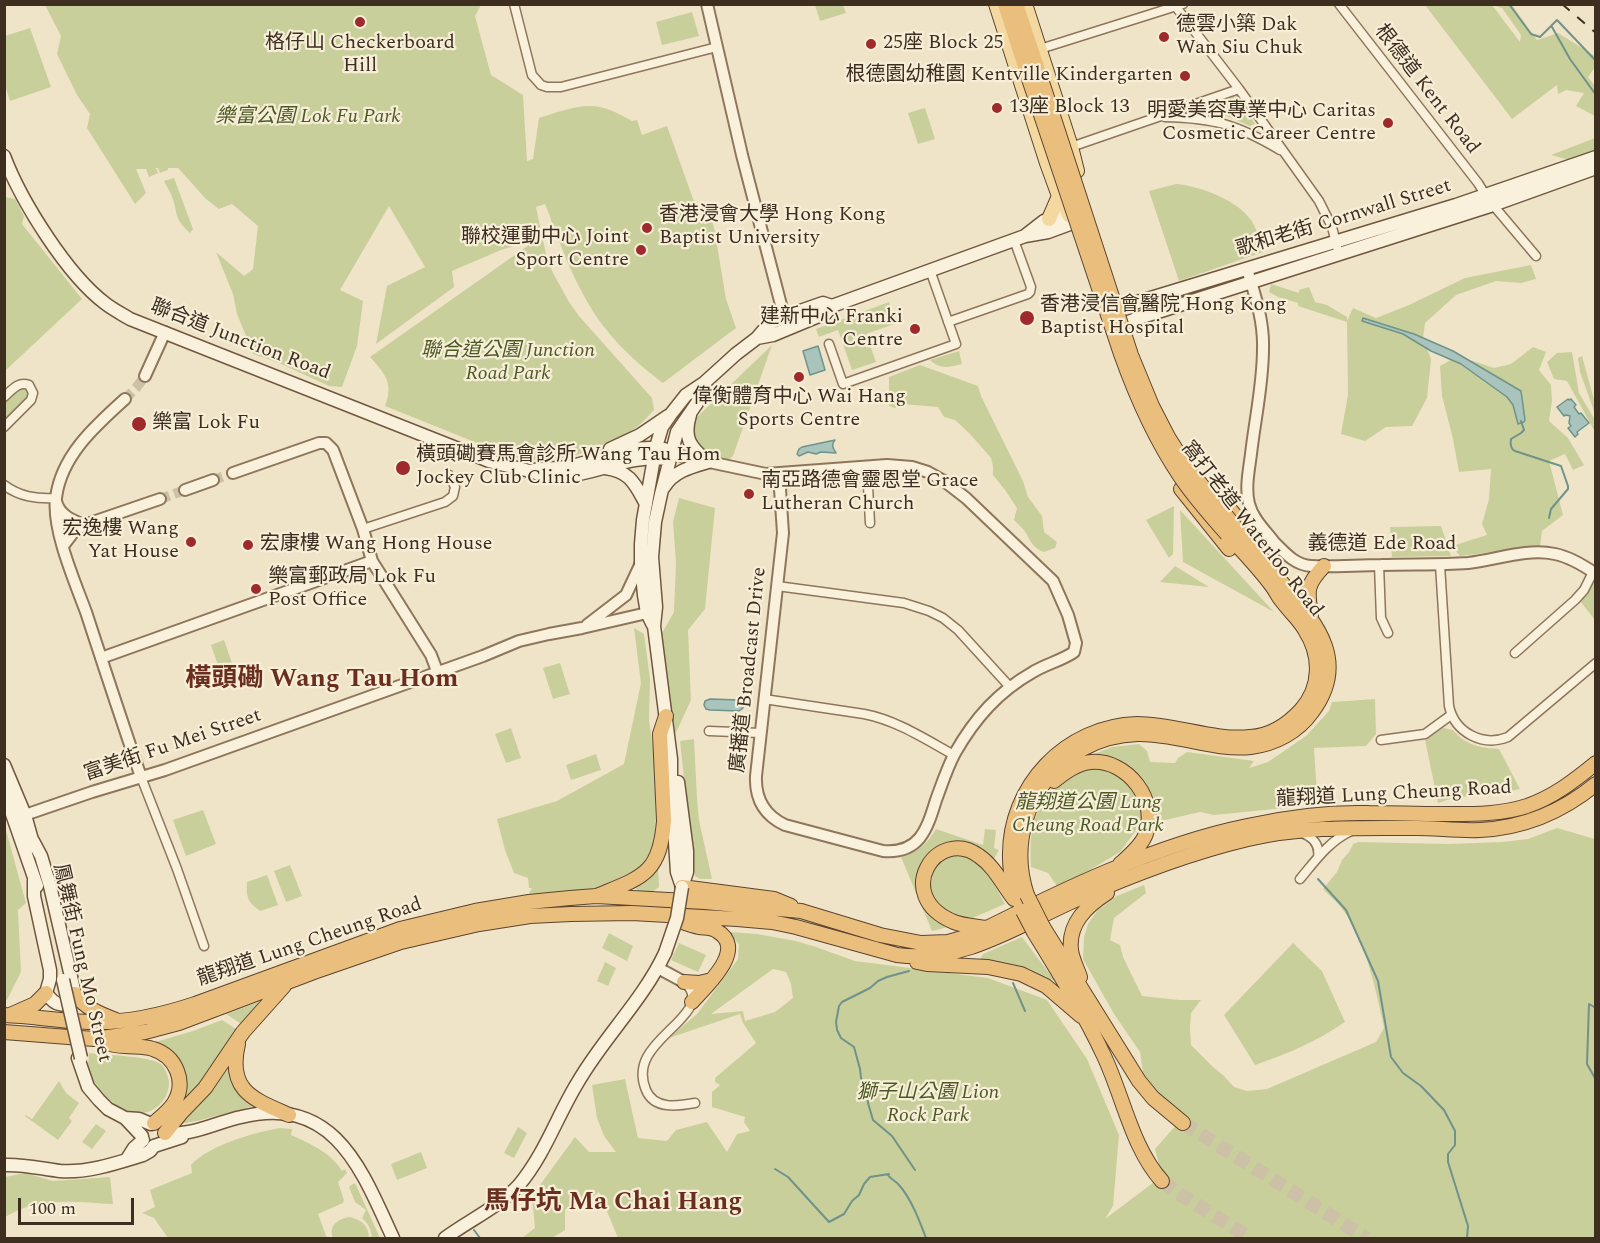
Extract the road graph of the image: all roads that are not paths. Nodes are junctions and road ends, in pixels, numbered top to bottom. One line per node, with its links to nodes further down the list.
1 (514, 4): 9 (street)
2 (707, 4): 9 (street)
3 (996, 4): 18 (main road, 窩打老道 Waterloo Road)
4 (1005, 4): 11 (highway, 窩打老道 Waterloo Road)
5 (1016, 4): 11 (highway, 窩打老道 Waterloo Road)
6 (1025, 4): 10 (main road, 窩打老道 Waterloo Road)
7 (1339, 4): 22 (street, 根德道 Kent Road)
8 (1180, 6): 10 (street); 12 (street)
9 (717, 47): 36 (street)
10 (1040, 49): 14 (main road, 窩打老道 Waterloo Road)
11 (1033, 75): 70 (highway, 窩打老道 Waterloo Road, bridge)
12 (1239, 89): 13 (street); 15 (street)
13 (1161, 117): 14 (street); 15 (street)
14 (1072, 151): 18 (main road); 23 (main road, 窩打老道 Waterloo Road)
15 (1283, 152): 27 (street)
16 (4, 156): 20 (main road, 聯合道 Junction Road)
17 (1596, 157): 22 (main road, 歌和老街 Cornwall Street)
18 (1047, 163): 21 (main road, 窩打老道 Waterloo Road)
19 (1596, 168): 22 (main road, 歌和老街 Cornwall Street)
20 (8, 172): 39 (main road, 聯合道 Junction Road)
21 (1059, 196): 24 (main road); 25 (main road, 窩打老道 Waterloo Road)
22 (1489, 201): 27 (main road, 歌和老街 Cornwall Street); 28 (street, 根德道 Kent Road); 29 (main road, 歌和老街 Cornwall Street)
23 (1089, 212): 25 (main road); 33 (main road, 窩打老道 Waterloo Road)
24 (1049, 219): 25 (main road); 26 (main road)
25 (1070, 219): 26 (main road); 34 (main road, 窩打老道 Waterloo Road)
26 (1019, 238): 31 (main road); 35 (street)
27 (1336, 241): 29 (street); 30 (main road, 歌和老街 Cornwall Street)
28 (1536, 256)
29 (1333, 257): 32 (main road, 歌和老街 Cornwall Street)
30 (1247, 269): 32 (street, 義德道 Ede Road); 33 (main road, 歌和老街 Cornwall Street)
31 (930, 270): 35 (street); 36 (main road)
32 (1251, 283): 37 (main road, 歌和老街 Cornwall Street); 76 (street, 義德道 Ede Road)
33 (1122, 307): 34 (main road, 歌和老街 Cornwall Street); 37 (main road, 窩打老道 Waterloo Road)
34 (1102, 313): 38 (main road, 窩打老道 Waterloo Road)
35 (948, 322): 40 (street)
36 (785, 323): 42 (main road)
37 (1126, 323): 38 (main road, 歌和老街 Cornwall Street); 51 (main road, 窩打老道 Waterloo Road)
38 (1107, 330): 58 (main road, 窩打老道 Waterloo Road)
39 (165, 332): 41 (street); 52 (main road, 聯合道 Junction Road)
40 (829, 344)
41 (145, 376)
42 (704, 383): 45 (main road); 46 (main road)
43 (4, 397): 47 (street)
44 (125, 399): 64 (street)
45 (691, 411): 49 (main road); 50 (main road)
46 (670, 414): 48 (main road); 52 (main road)
47 (4, 427)
48 (655, 452): 49 (main road, 聯合道 Junction Road); 52 (main road, 聯合道 Junction Road); 66 (main road)
49 (674, 455): 50 (street, 廣播道 Broadcast Drive); 63 (main road)
50 (708, 462): 56 (street, 廣播道 Broadcast Drive); 63 (main road)
51 (1189, 462): 58 (main road); 81 (highway)
52 (600, 463): 66 (main road)
53 (867, 467): 55 (street, 廣播道 Broadcast Drive); 67 (street); 88 (street, 廣播道 Broadcast Drive)
54 (232, 473): 69 (street)
55 (792, 473): 56 (street, 廣播道 Broadcast Drive); 61 (street)
56 (766, 474): 61 (street)
57 (449, 475): 69 (street)
58 (1173, 476): 79 (highway)
59 (213, 480): 62 (street)
60 (4, 485): 64 (street)
61 (780, 489): 78 (street, 廣播道 Broadcast Drive)
62 (185, 490)
63 (661, 494): 80 (main road)
64 (56, 498): 68 (street); 71 (street)
65 (160, 499): 68 (street)
66 (646, 504): 73 (main road)
67 (870, 523)
68 (84, 525): 71 (street)
69 (363, 529): 72 (street)
70 (1232, 531): 79 (highway, 窩打老道 Waterloo Road); 81 (highway, 窩打老道 Waterloo Road)
71 (63, 546): 85 (street)
72 (372, 561): 85 (street); 87 (street)
73 (641, 562): 80 (main road); 82 (street, 富美街 Fu Mei Street)
74 (1379, 565): 75 (street, 義德道 Ede Road); 76 (street, 義德道 Ede Road); 83 (street)
75 (1440, 565): 77 (street, 義德道 Ede Road); 90 (street)
76 (1324, 566): 81 (highway)
77 (1594, 573): 84 (street)
78 (777, 586): 88 (street); 89 (street, 廣播道 Broadcast Drive)
79 (1281, 601): 111 (highway, 窩打老道 Waterloo Road)
80 (651, 610): 82 (street, 富美街 Fu Mei Street); 91 (main road)
81 (1307, 612): 101 (highway, 窩打老道 Waterloo Road)
82 (582, 628): 87 (street, 富美街 Fu Mei Street)
83 (1388, 633)
84 (1515, 653)
85 (101, 658): 98 (street)
86 (1596, 663): 90 (street)
87 (437, 671): 98 (street, 富美街 Fu Mei Street)
88 (1010, 687): 95 (street, 廣播道 Broadcast Drive)
89 (765, 699): 93 (street, 廣播道 Broadcast Drive); 95 (street)
90 (1451, 715): 94 (street)
91 (666, 716): 112 (main road); 113 (highway)
92 (709, 731): 93 (street)
93 (761, 733): 95 (street, 廣播道 Broadcast Drive)
94 (1381, 740)
95 (954, 754)
96 (1596, 763): 107 (highway, 龍翔道 Lung Cheung Road)
97 (4, 765): 102 (main road, 鳳舞街 Fung Mo Street)
98 (141, 777): 102 (street, 富美街 Fu Mei Street); 118 (street)
99 (1596, 784): 103 (highway, 龍翔道 Lung Cheung Road)
100 (4, 791): 102 (main road, 鳳舞街 Fung Mo Street)
101 (1036, 796): 107 (highway); 111 (highway, 窩打老道 Waterloo Road)
102 (20, 817): 105 (main road, 鳳舞街 Fung Mo Street); 110 (main road, 鳳舞街 Fung Mo Street)
103 (1363, 828): 104 (highway, 龍翔道 Lung Cheung Road); 106 (street)
104 (1296, 831): 106 (street); 108 (highway, 龍翔道 Lung Cheung Road)
105 (33, 841): 122 (main road, 鳳舞街 Fung Mo Street); 127 (main road, 鳳舞街 Fung Mo Street)
106 (1318, 857): 109 (street)
107 (1118, 867): 116 (highway, 龍翔道 Lung Cheung Road)
108 (1126, 879): 119 (highway, 龍翔道 Lung Cheung Road); 128 (highway)
109 (1300, 879)
110 (34, 880): 122 (main road, 鳳舞街 Fung Mo Street); 126 (main road, 鳳舞街 Fung Mo Street)
111 (1012, 886): 116 (highway, 窩打老道 Waterloo Road); 117 (highway, 窩打老道 Waterloo Road, bridge); 117 (highway, 窩打老道 Waterloo Road, bridge)
112 (682, 887): 114 (highway); 121 (main road, bridge)
113 (596, 896): 114 (highway, 龍翔道 Lung Cheung Road); 132 (highway, 龍翔道 Lung Cheung Road)
114 (801, 911): 116 (highway, 龍翔道 Lung Cheung Road)
115 (656, 915): 119 (highway, 龍翔道 Lung Cheung Road); 123 (highway); 124 (highway, 龍翔道 Lung Cheung Road)
116 (986, 928)
117 (1038, 930): 120 (highway, 窩打老道 Waterloo Road)
118 (204, 946)
119 (905, 956): 131 (highway)
120 (1060, 965): 128 (highway); 131 (highway)
121 (658, 967): 125 (street); 142 (main road)
122 (62, 980): 139 (main road, 鳳舞街 Fung Mo Street, bridge)
123 (712, 980): 125 (highway); 129 (highway)
124 (287, 982): 134 (highway); 135 (highway, 龍翔道 Lung Cheung Road)
125 (684, 982): 129 (street)
126 (46, 993): 127 (main road); 130 (highway)
127 (75, 994): 132 (highway)
128 (1085, 997): 138 (highway)
129 (693, 1002): 136 (street)
130 (7, 1015): 132 (highway, 龍翔道 Lung Cheung Road)
131 (1085, 1019): 141 (highway)
132 (118, 1021)
133 (4, 1032): 135 (highway, 龍翔道 Lung Cheung Road)
134 (240, 1036): 137 (highway); 139 (highway)
135 (94, 1039): 139 (highway)
136 (695, 1103)
137 (289, 1115): 139 (main road); 143 (main road)
138 (1183, 1123)
139 (153, 1135): 140 (main road)
140 (4, 1165)
141 (1162, 1181)
142 (446, 1237)
143 (393, 1239)

